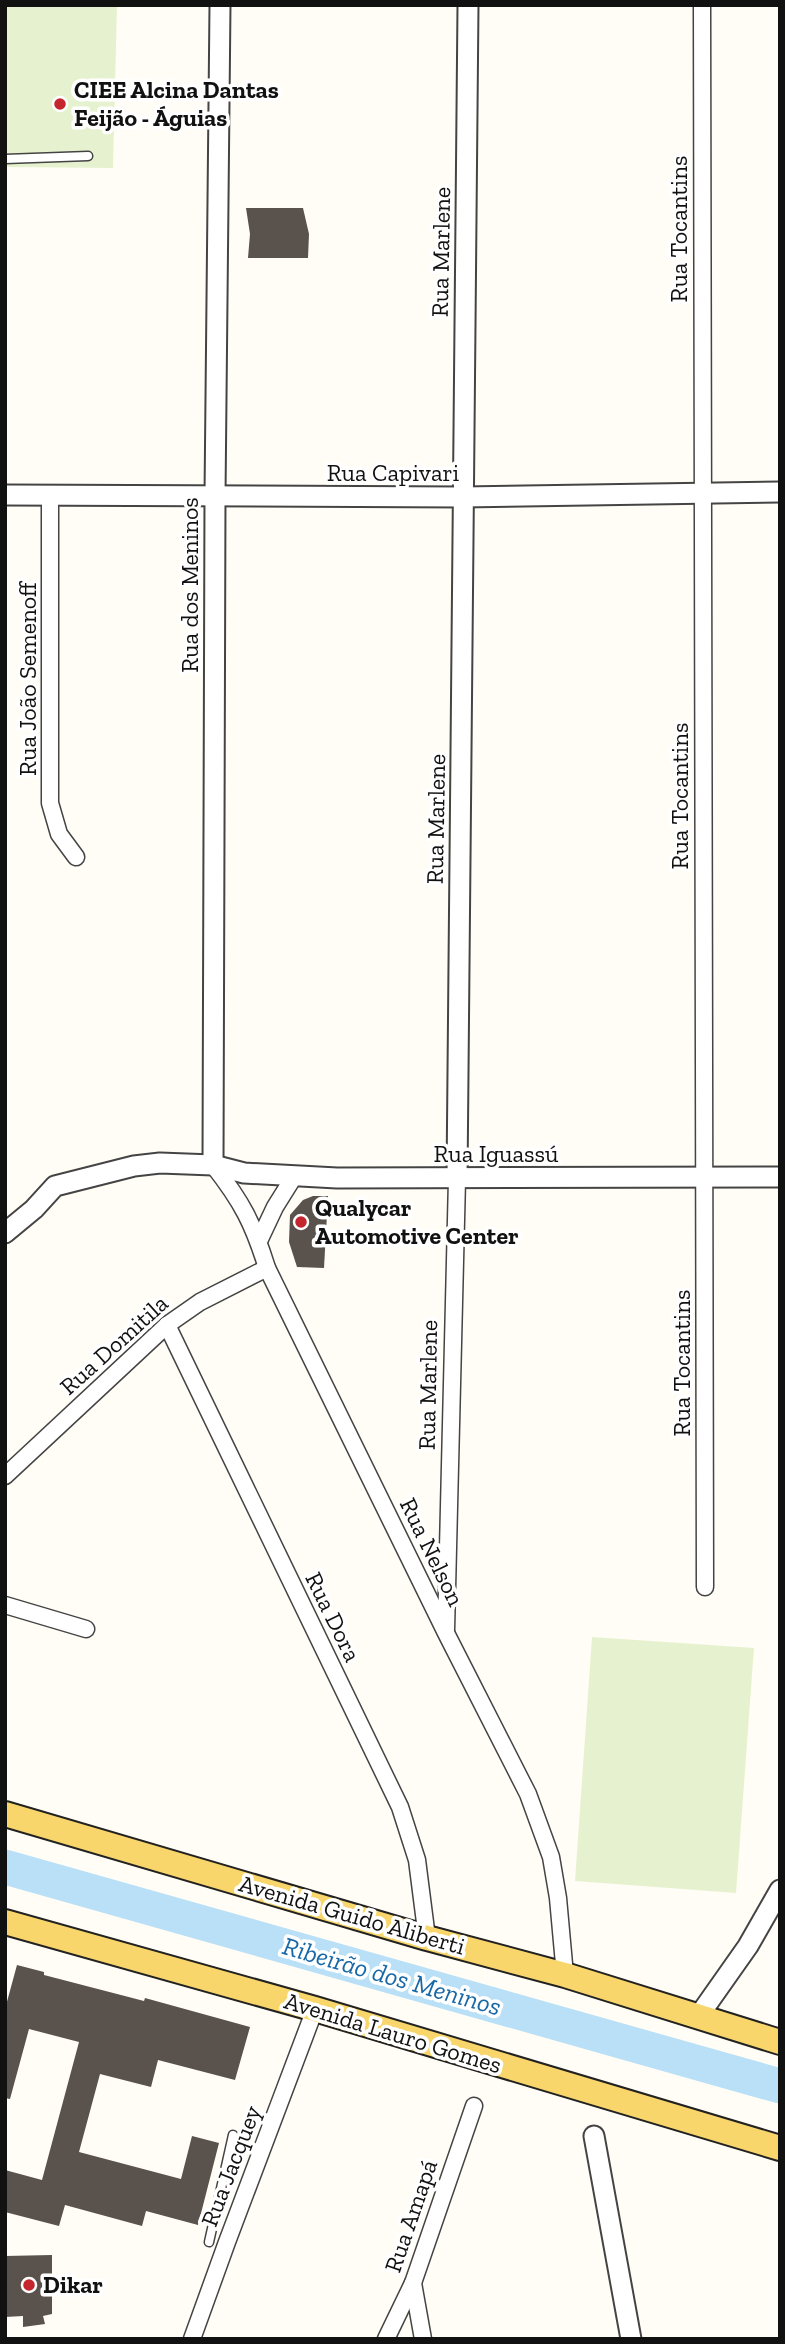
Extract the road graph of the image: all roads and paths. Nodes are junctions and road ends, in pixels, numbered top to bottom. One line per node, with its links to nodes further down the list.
1 (220, 5): 10 (street, Rua dos Meninos)
2 (468, 5): 11 (street, Rua Marlene)
3 (702, 5): 6 (street, Rua Tocantins)
4 (88, 156): 5 (lane)
5 (5, 159)
6 (701, 492): 7 (street, Rua Capivari); 11 (street, Rua Capivari); 16 (street, Rua Tocantins)
7 (780, 492)
8 (5, 495): 9 (street, Rua Capivari)
9 (50, 495): 10 (street, Rua Capivari); 12 (street, Rua João Semenoff)
10 (215, 496): 11 (street, Rua Capivari); 13 (street, Rua dos Meninos)
11 (462, 497): 17 (street, Rua Marlene)
12 (76, 857)
13 (213, 1165): 14 (street, Rua Iguassú); 18 (street, Rua Iguassú); 19 (street, Rua Nelson)
14 (295, 1175): 17 (street, Rua Iguassú); 19 (street)
15 (780, 1177): 16 (street, Rua Iguassú)
16 (704, 1178): 17 (street, Rua Iguassú); 23 (street, Rua Tocantins)
17 (457, 1179): 26 (street, Rua Marlene)
18 (5, 1233)
19 (259, 1241): 20 (street, Rua Nelson)
20 (267, 1268): 21 (street, Rua Domitila); 26 (street, Rua Nelson)
21 (167, 1325): 22 (street, Rua Domitila); 30 (street, Rua Dora)
22 (5, 1476)
23 (705, 1587)
24 (5, 1605): 25 (street)
25 (86, 1629)
26 (446, 1633): 31 (street, Rua Nelson)
27 (5, 1814): 30 (main road, Avenida Guido Aliberti)
28 (780, 1890): 33 (street)
29 (5, 1922): 32 (main road, Avenida Lauro Gomes)
30 (427, 1938): 31 (main road, Avenida Guido Aliberti)
31 (565, 1975): 33 (main road, Avenida Guido Aliberti)
32 (315, 2009): 38 (main road, Avenida Lauro Gomes); 41 (street, Rua Jacquey)
33 (698, 2017): 34 (main road)
34 (780, 2042)
35 (474, 2106): 40 (street, Rua Amapá)
36 (233, 2135): 39 (lane)
37 (594, 2136): 44 (street)
38 (780, 2148)
39 (209, 2242)
40 (413, 2283): 42 (street, Rua Amapá); 43 (street)
41 (192, 2339)
42 (386, 2339)
43 (423, 2339)
44 (631, 2339)

